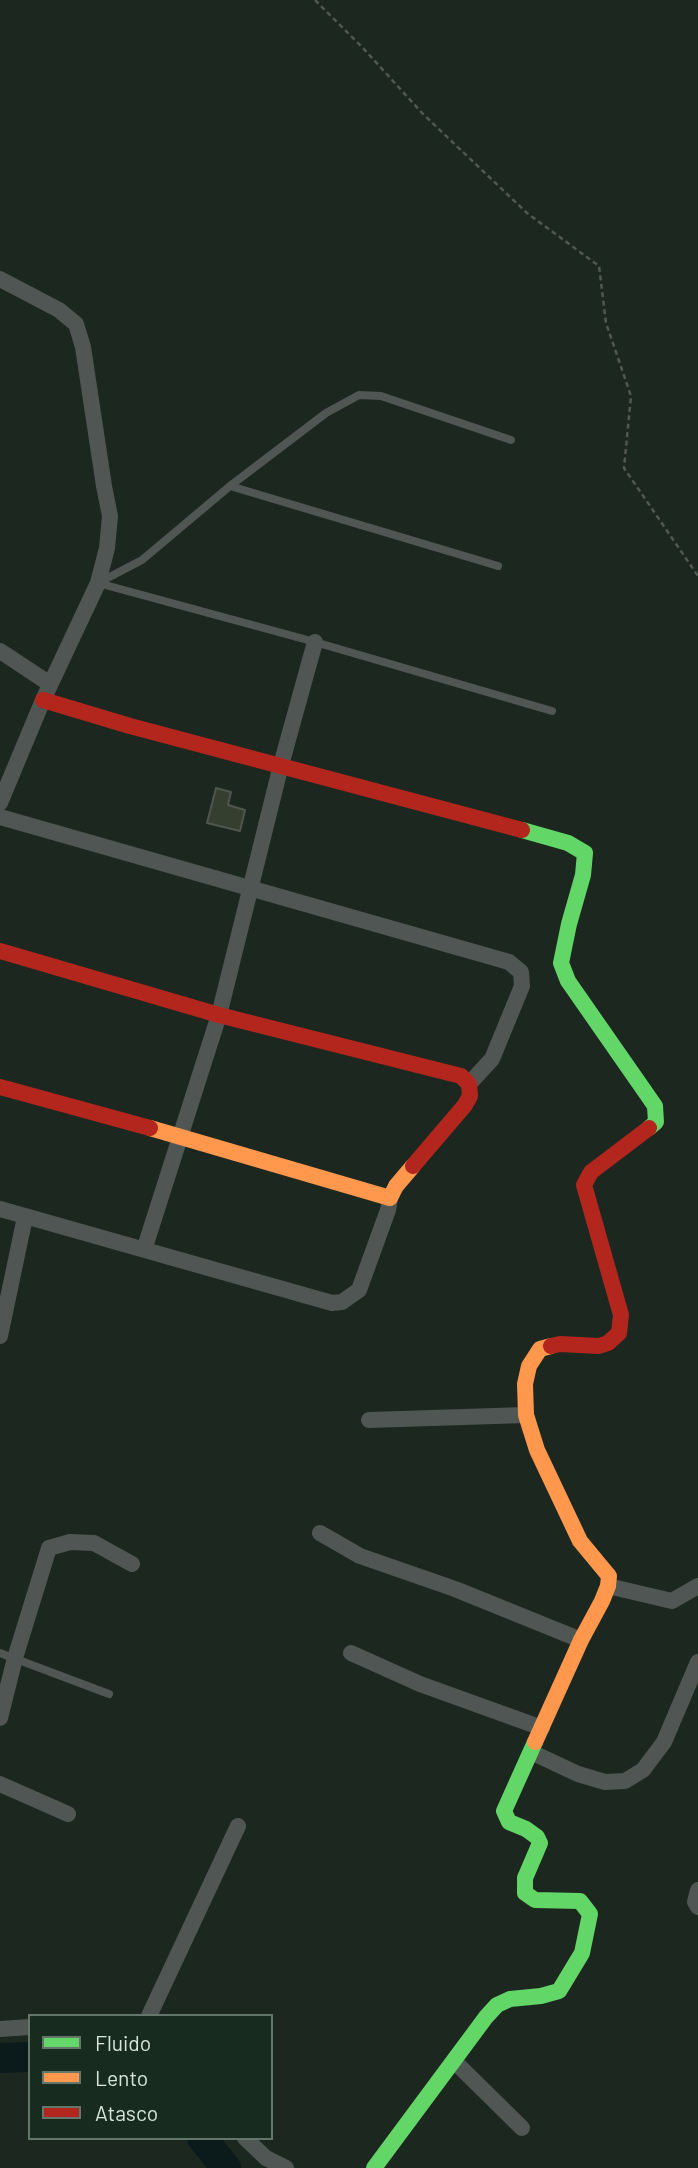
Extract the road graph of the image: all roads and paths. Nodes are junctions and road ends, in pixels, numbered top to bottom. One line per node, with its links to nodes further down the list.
1 (315, 0): 6 (path)
2 (0, 279): 7 (street)
3 (511, 440): 4 (lane)
4 (230, 486): 5 (lane); 7 (lane)
5 (498, 566)
6 (698, 576)
7 (98, 583): 8 (lane); 10 (street)
8 (315, 642): 12 (lane); 13 (street)
9 (0, 650): 10 (street)
10 (50, 684): 11 (street)
11 (43, 700): 13 (street); 14 (street)
12 (552, 711)
13 (281, 765): 16 (street); 27 (street)
14 (0, 803)
15 (0, 817): 16 (street)
16 (250, 888): 18 (street); 19 (street)
17 (0, 951): 18 (street)
18 (219, 1015): 19 (street); 21 (street)
19 (469, 1084): 22 (street)
20 (0, 1087): 21 (street)
21 (181, 1136): 22 (street); 25 (street)
22 (390, 1198): 25 (street)
23 (0, 1209): 24 (street)
24 (25, 1217): 25 (street); 26 (street)
25 (144, 1250)
26 (0, 1336)
27 (526, 1415): 28 (street); 31 (street)
28 (369, 1420)
29 (320, 1534): 33 (street)
30 (132, 1564): 35 (street)
31 (608, 1586): 32 (street); 33 (street)
32 (698, 1586)
33 (581, 1640): 39 (street)
34 (351, 1653): 39 (street)
35 (8, 1656): 37 (lane); 38 (street)
36 (698, 1662): 40 (street)
37 (109, 1694)
38 (0, 1718)
39 (542, 1728): 40 (street)
40 (531, 1752): 49 (street)
41 (0, 1784): 42 (street)
42 (68, 1814)
43 (238, 1826): 46 (street)
44 (698, 1891): 45 (street)
45 (698, 1908)
46 (150, 2014)
47 (28, 2027): 48 (street)
48 (0, 2029)
49 (454, 2061): 50 (street); 53 (street)
50 (522, 2128)
51 (247, 2140): 52 (street)
52 (286, 2168)
53 (374, 2168)

